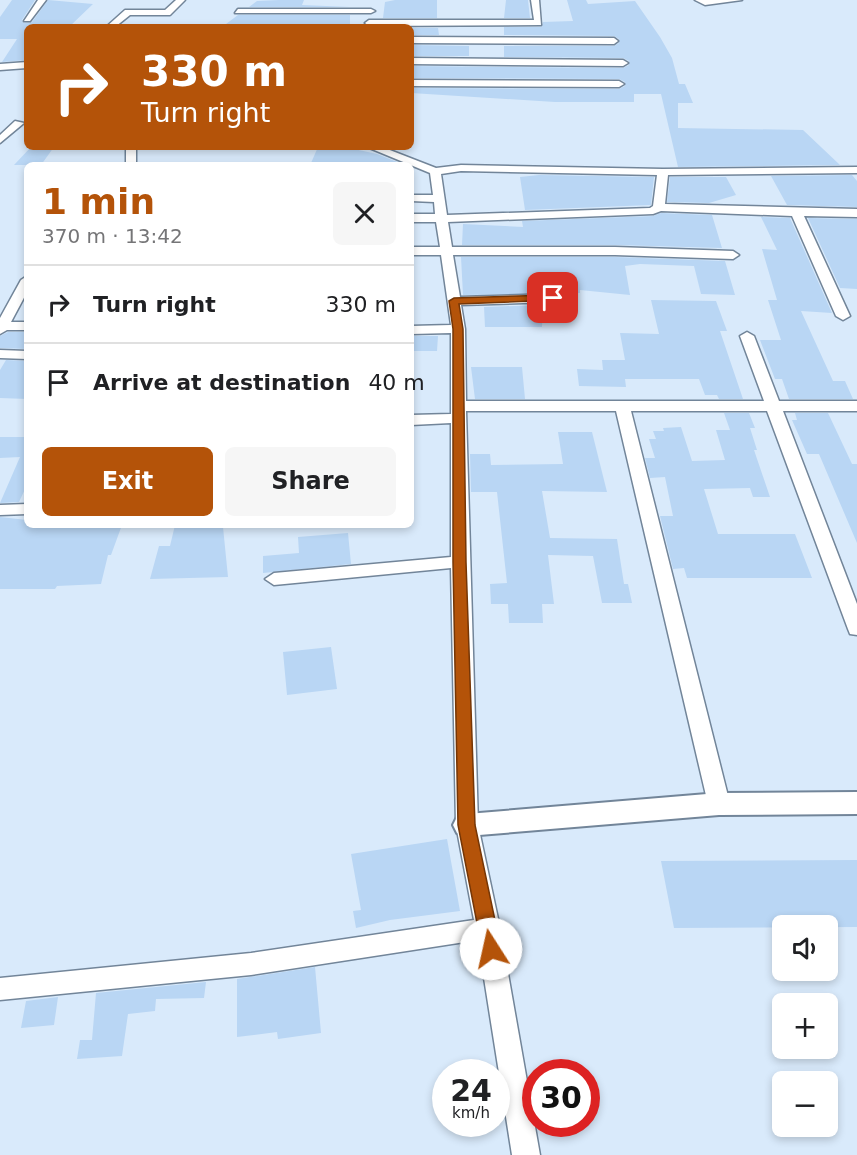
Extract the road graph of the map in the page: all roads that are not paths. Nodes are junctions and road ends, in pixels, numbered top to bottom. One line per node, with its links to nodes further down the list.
1 (42, 0): 9 (street)
2 (181, 0): 10 (street)
3 (372, 0): 8 (street)
4 (535, 0): 12 (street)
5 (699, 0): 6 (street)
6 (738, 0)
7 (238, 11): 8 (street)
8 (371, 11): 11 (street)
9 (27, 19)
10 (114, 24)
11 (369, 24)
12 (414, 24)
13 (414, 40): 14 (street)
14 (501, 41): 15 (street); 17 (street)
15 (614, 41)
16 (414, 61): 17 (street)
17 (502, 61): 18 (street)
18 (623, 63)
19 (24, 65): 20 (street)
20 (0, 67)
21 (414, 83): 22 (street)
22 (619, 84)
23 (0, 123): 24 (street)
24 (0, 140)
25 (380, 150): 26 (street)
26 (411, 162)
27 (414, 163): 29 (street)
28 (857, 170): 30 (street)
29 (435, 171): 30 (street); 33 (street)
30 (663, 172): 32 (street)
31 (414, 199): 33 (street)
32 (659, 207): 33 (street); 34 (street)
33 (442, 212): 36 (street); 38 (street)
34 (797, 213): 35 (street); 43 (street)
35 (857, 213)
36 (414, 217)
37 (414, 251): 38 (street)
38 (447, 251): 39 (street); 42 (street)
39 (733, 255)
40 (24, 286): 45 (street)
41 (553, 298): 42 (street)
42 (454, 301): 46 (street)
43 (843, 316)
44 (24, 326): 45 (street)
45 (1, 328)
46 (458, 329): 47 (street); 54 (street)
47 (414, 330)
48 (747, 336): 52 (street)
49 (0, 354): 50 (street)
50 (24, 355)
51 (622, 406): 52 (street); 54 (street); 62 (street)
52 (774, 406): 53 (street); 60 (street)
53 (857, 406)
54 (458, 412): 55 (street); 58 (street)
55 (414, 419)
56 (24, 509): 57 (street)
57 (0, 510)
58 (460, 562): 59 (street); 63 (street)
59 (274, 579)
60 (857, 629)
61 (857, 803): 62 (street)
62 (719, 804): 63 (street)
63 (467, 825): 64 (street)
64 (488, 927): 65 (street); 66 (street)
65 (0, 989)
66 (526, 1155)

